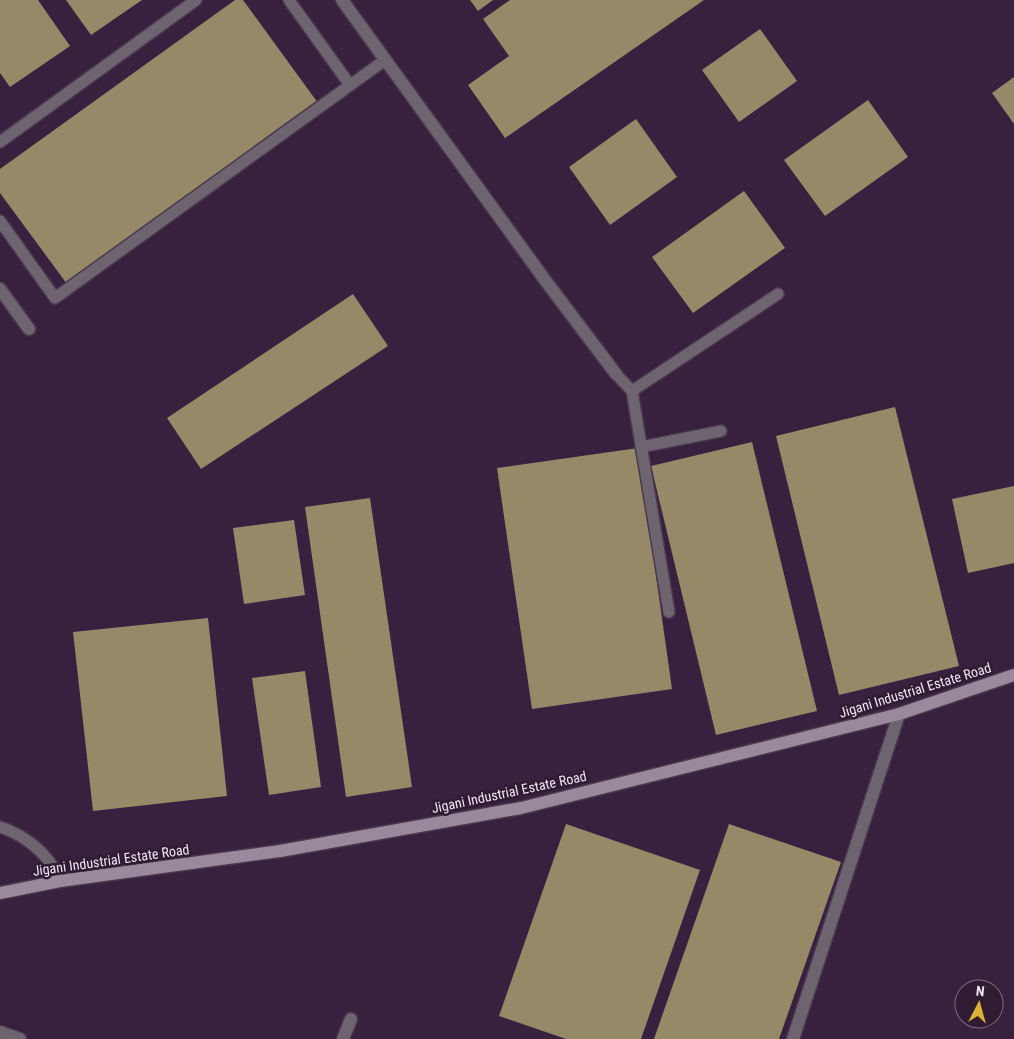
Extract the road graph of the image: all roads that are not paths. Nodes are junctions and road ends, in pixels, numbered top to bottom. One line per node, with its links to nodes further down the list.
1 (196, 0): 6 (lane)
2 (289, 0): 5 (lane)
3 (342, 0): 4 (street)
4 (385, 60): 5 (lane); 11 (street)
5 (350, 85): 7 (lane)
6 (0, 142)
7 (0, 221)
8 (0, 289): 10 (street)
9 (778, 294): 12 (lane)
10 (29, 329)
11 (616, 374): 12 (lane)
12 (632, 391): 14 (lane)
13 (721, 431): 14 (lane)
14 (641, 447): 15 (lane)
15 (669, 612)
16 (1014, 675): 17 (main road, Jigani Industrial Estate Road)
17 (899, 714): 19 (main road, Jigani Industrial Estate Road); 25 (street)
18 (0, 827): 19 (lane)
19 (60, 881): 20 (main road, Jigani Industrial Estate Road)
20 (0, 893)
21 (351, 1019): 24 (street)
22 (0, 1032): 23 (street)
23 (20, 1039)
24 (343, 1039)
25 (793, 1039)

